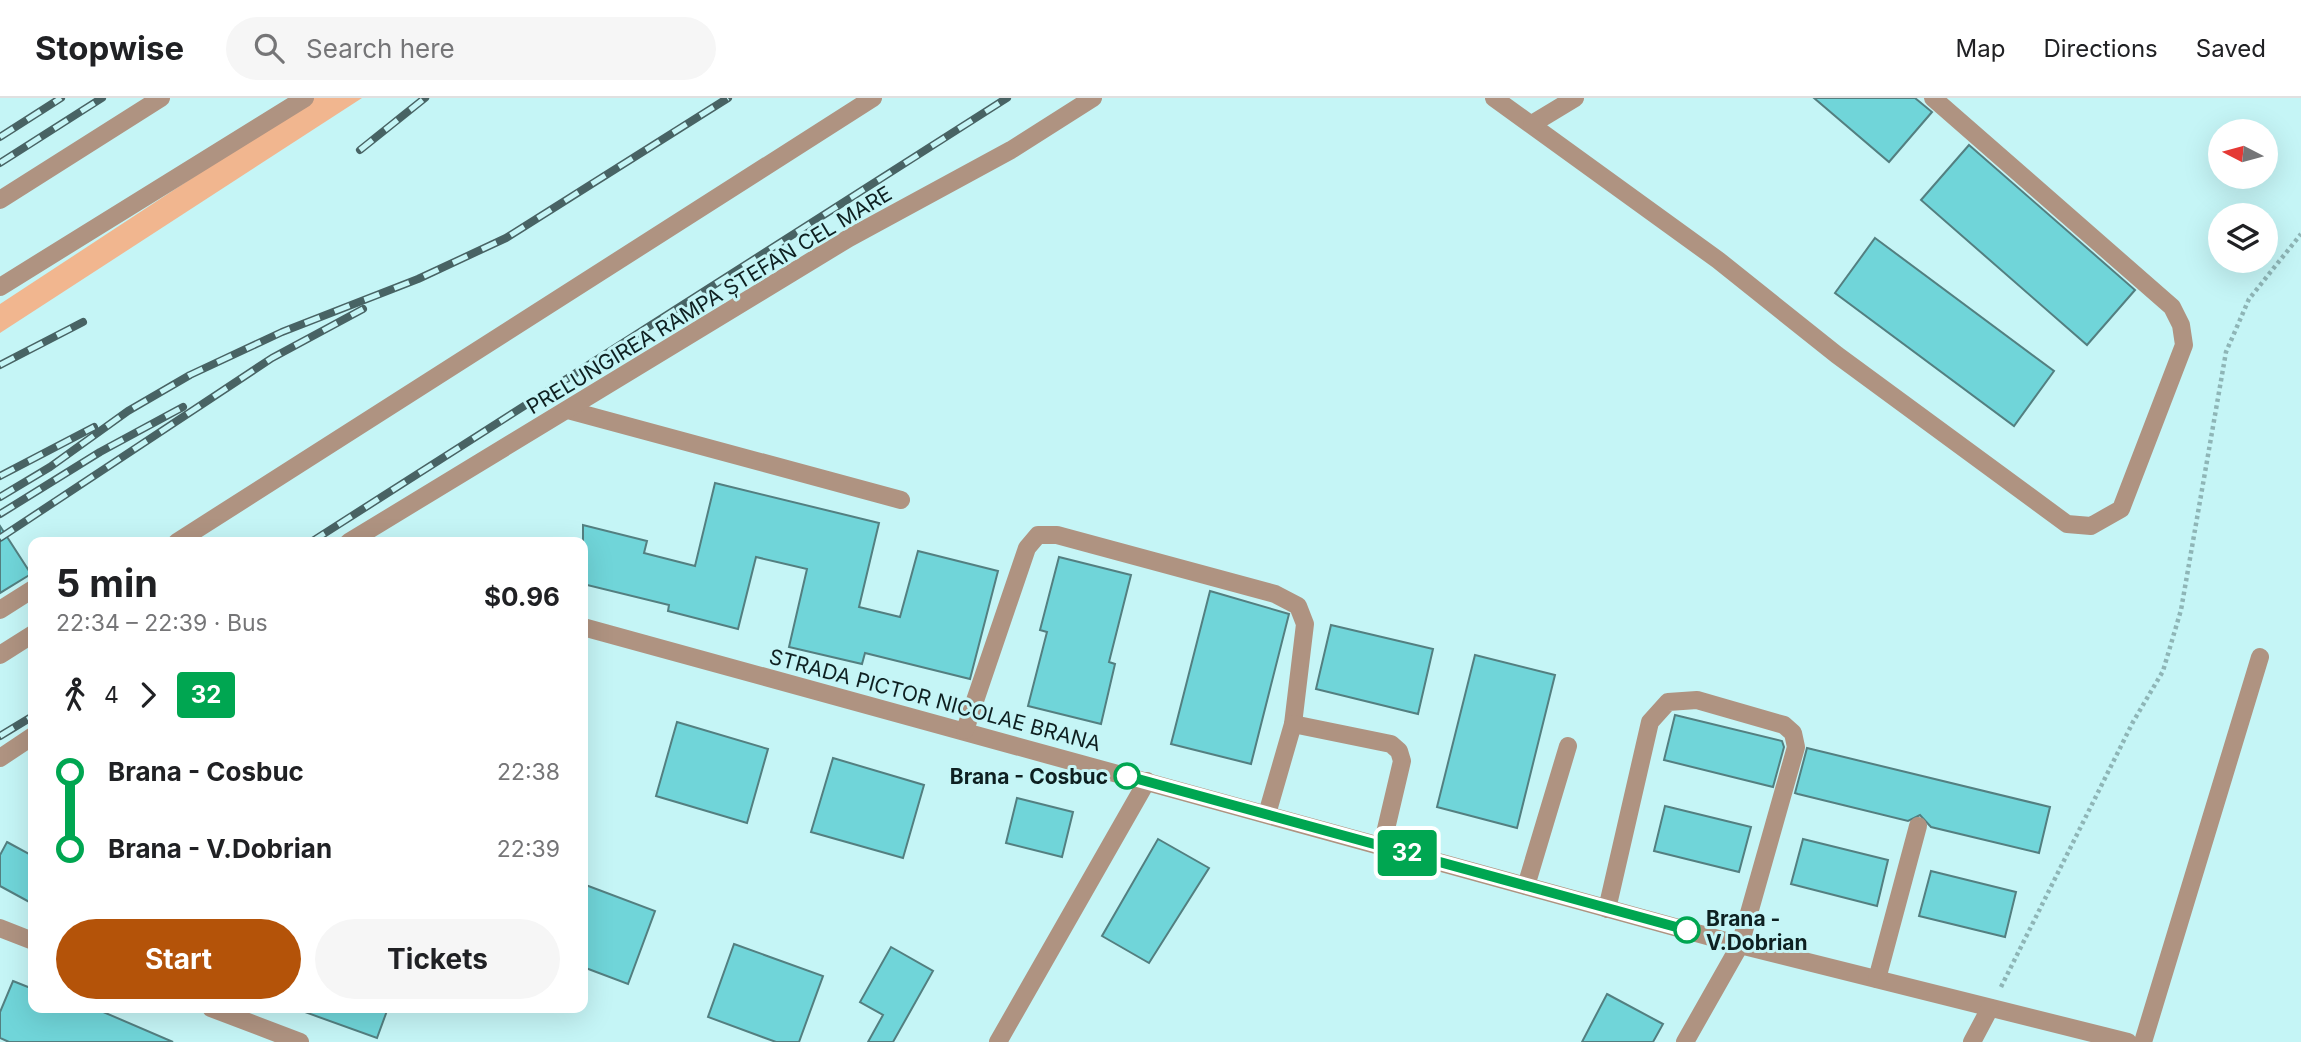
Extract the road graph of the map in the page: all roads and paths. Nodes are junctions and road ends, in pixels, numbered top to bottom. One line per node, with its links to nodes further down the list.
1 (161, 98): 9 (street)
2 (305, 98): 11 (street)
3 (873, 98): 14 (street)
4 (1093, 98): 12 (street, PRELUNGIREA RAMPA ȘTEFAN CEL MARE)
5 (1494, 98): 8 (street)
6 (1575, 98): 8 (street)
7 (1933, 98): 8 (street)
8 (1532, 124)
9 (0, 200)
10 (2301, 234): 37 (path)
11 (0, 287)
12 (568, 410): 13 (street); 15 (street, PRELUNGIREA RAMPA ȘTEFAN CEL MARE)
13 (901, 500)
14 (185, 537)
15 (357, 537)
16 (28, 592): 17 (street)
17 (0, 610)
18 (588, 628): 23 (street, STRADA PICTOR NICOLAE BRANA)
19 (28, 637): 20 (street)
20 (0, 655)
21 (2260, 657): 44 (street)
22 (1293, 724): 23 (street); 28 (street); 30 (street)
23 (965, 730): 27 (street, STRADA PICTOR NICOLAE BRANA)
24 (28, 739): 26 (street)
25 (1568, 746): 31 (street)
26 (0, 758)
27 (1147, 781): 28 (street, STRADA PICTOR NICOLAE BRANA); 40 (street)
28 (1267, 814): 30 (street, STRADA PICTOR NICOLAE BRANA)
29 (1918, 826): 36 (street)
30 (1382, 846): 31 (street, STRADA PICTOR NICOLAE BRANA)
31 (1526, 886): 32 (street, STRADA PICTOR NICOLAE BRANA)
32 (1607, 909): 35 (street, STRADA PICTOR NICOLAE BRANA); 35 (street)
33 (0, 928): 34 (street)
34 (28, 939)
35 (1740, 945): 36 (street, STRADA PICTOR NICOLAE BRANA); 41 (street)
36 (1877, 979): 37 (street, STRADA PICTOR NICOLAE BRANA)
37 (1990, 1008): 42 (street); 43 (street, STRADA PICTOR NICOLAE BRANA)
38 (224, 1013): 39 (street)
39 (300, 1042)
40 (998, 1042)
41 (1685, 1042)
42 (1972, 1042)
43 (2128, 1042)
44 (2143, 1042)

